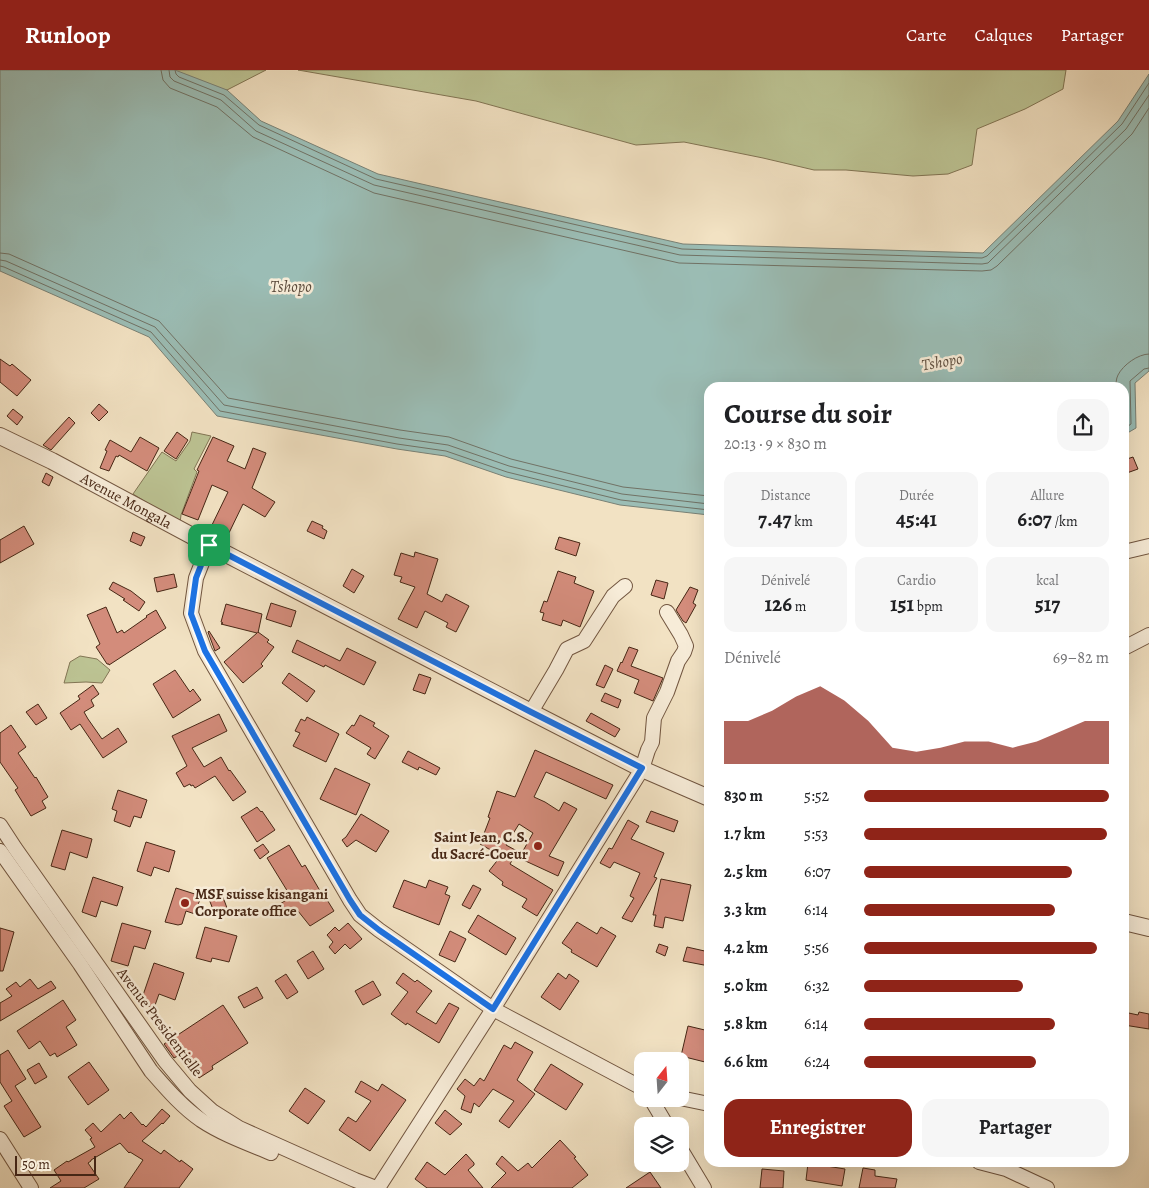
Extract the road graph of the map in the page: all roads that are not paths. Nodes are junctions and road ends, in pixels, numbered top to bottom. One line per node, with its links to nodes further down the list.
1 (0, 436): 2 (street, Avenue Mongala)
2 (209, 545): 9 (street, Avenue Mongala); 17 (street)
3 (1149, 546): 4 (street)
4 (1129, 551)
5 (625, 586): 9 (street)
6 (667, 612): 10 (street)
7 (1149, 635): 8 (street)
8 (1129, 645)
9 (531, 712): 10 (street, Avenue Mongala)
10 (642, 768): 11 (street, Avenue Mongala); 17 (street)
11 (704, 793)
12 (0, 825): 13 (street, Avenue Presidentielle)
13 (15, 848): 14 (street); 18 (street, Avenue Presidentielle)
14 (1, 852): 19 (street, Avenue Presidentielle)
15 (1129, 923): 16 (street)
16 (1149, 928)
17 (493, 1009): 20 (street); 29 (street)
18 (165, 1061): 19 (street); 23 (street, Avenue Presidentielle)
19 (151, 1071): 23 (street, Avenue Presidentielle)
20 (634, 1084)
21 (689, 1100): 22 (street)
22 (704, 1103)
23 (236, 1133): 28 (street, Avenue Presidentielle); 29 (street, Avenue Presidentielle)
24 (0, 1139): 27 (street)
25 (689, 1163): 30 (street)
26 (1002, 1167): 31 (street)
27 (31, 1188)
28 (355, 1188)
29 (377, 1188)
30 (704, 1188)
31 (1047, 1188)

